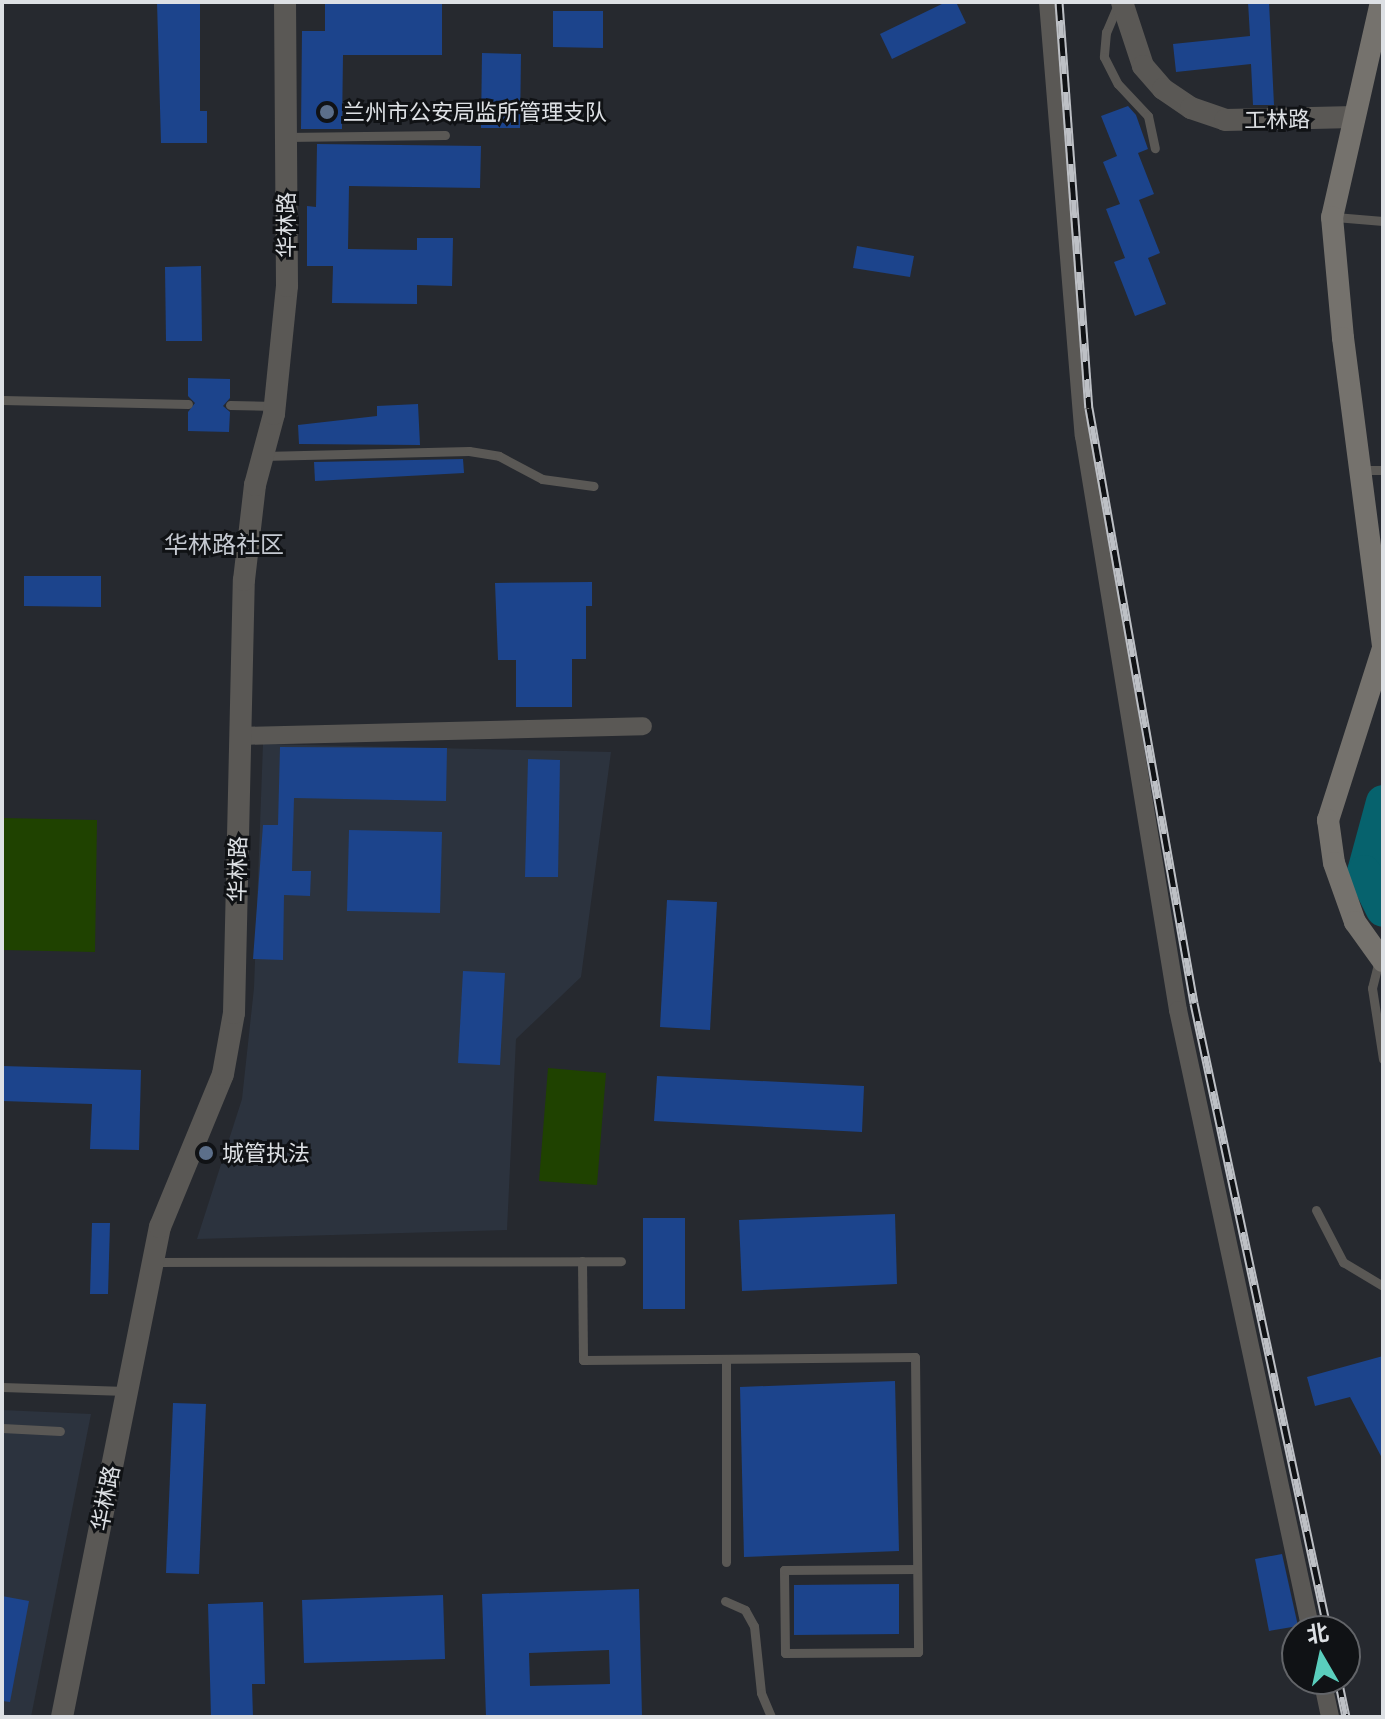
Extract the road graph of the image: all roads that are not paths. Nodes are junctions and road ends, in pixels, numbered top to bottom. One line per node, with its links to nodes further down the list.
1 (285, 2): 7 (street, 华林路)
2 (1048, 2): 36 (street)
3 (1120, 2): 5 (street, 工林路); 8 (lane)
4 (1381, 2): 5 (main road)
5 (1354, 117): 9 (main road)
6 (445, 135): 7 (lane)
7 (286, 137): 14 (street, 华林路)
8 (1155, 148)
9 (1332, 217): 10 (lane); 16 (main road)
10 (1383, 221)
11 (2, 400): 12 (lane)
12 (188, 404)
13 (230, 405): 14 (lane)
14 (275, 406): 15 (street, 华林路)
15 (263, 456): 17 (lane); 20 (street, 华林路)
16 (1373, 470): 18 (main road)
17 (594, 486)
18 (1383, 646): 21 (main road)
19 (643, 726): 20 (street)
20 (240, 736): 26 (street, 华林路)
21 (1381, 959): 22 (lane)
22 (1383, 1059)
23 (1316, 1210): 27 (lane)
24 (582, 1261): 25 (lane); 26 (lane); 28 (lane)
25 (621, 1261)
26 (152, 1262): 30 (street, 华林路)
27 (1383, 1286)
28 (726, 1359): 33 (lane); 34 (lane)
29 (2, 1387): 30 (lane)
30 (126, 1391): 38 (street, 华林路)
31 (2, 1428): 32 (lane)
32 (60, 1431)
33 (726, 1562)
34 (917, 1569): 34 (lane)
35 (725, 1601): 39 (lane)
36 (1308, 1615)
37 (1325, 1695): 40 (street)
38 (62, 1717)
39 (771, 1717)
40 (1330, 1717)

